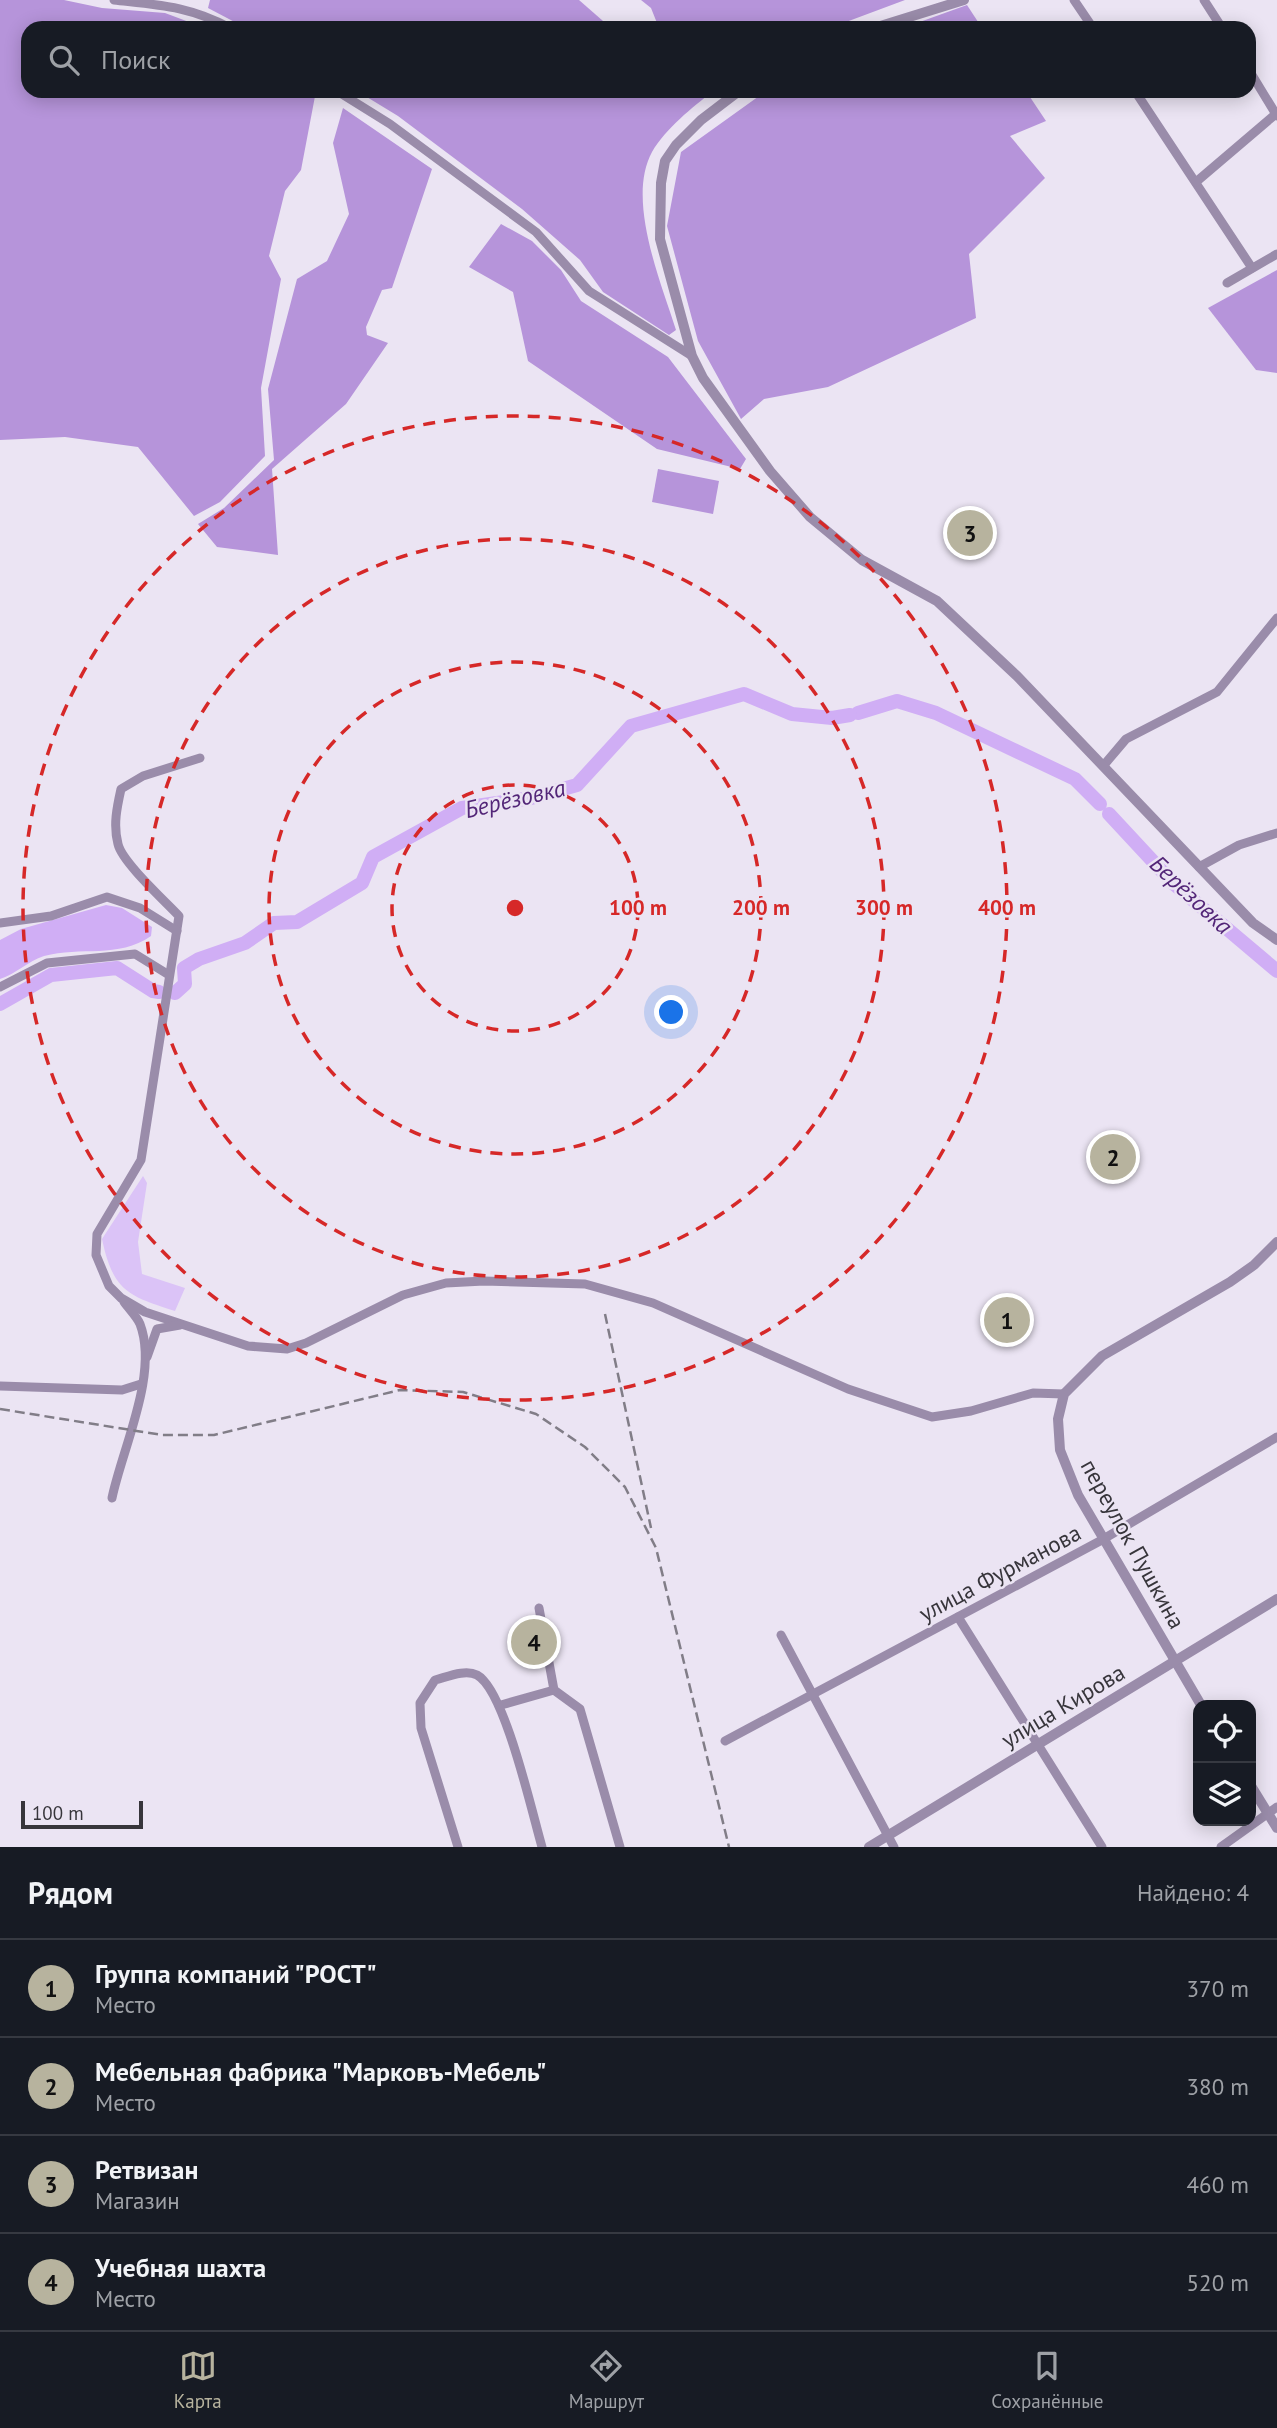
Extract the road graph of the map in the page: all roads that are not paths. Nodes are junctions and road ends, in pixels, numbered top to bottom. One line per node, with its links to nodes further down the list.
1 (114, 0): 5 (street)
2 (964, 0): 6 (street)
3 (1074, 0): 7 (street)
4 (1204, 0): 8 (street)
5 (216, 21)
6 (896, 21)
7 (1088, 21)
8 (1218, 21)
9 (1256, 81): 13 (street)
10 (348, 98): 18 (street)
11 (730, 98): 18 (street)
12 (1140, 98): 14 (street)
13 (1277, 114): 14 (street)
14 (1196, 182): 16 (street)
15 (1277, 254): 16 (street)
16 (1252, 268): 17 (street)
17 (1227, 283)
18 (692, 356): 21 (street)
19 (1277, 618): 21 (street)
20 (200, 758): 25 (street)
21 (1104, 765): 23 (street)
22 (1277, 832): 23 (street)
23 (1199, 867): 26 (street)
24 (0, 923): 25 (street)
25 (177, 931): 27 (street)
26 (1277, 940)
27 (169, 975): 28 (street); 30 (street)
28 (0, 987)
29 (1277, 1242): 35 (street)
30 (121, 1298): 31 (street); 32 (street)
31 (181, 1324): 32 (street); 35 (street)
32 (146, 1358): 33 (street)
33 (141, 1384): 34 (street); 37 (street)
34 (0, 1386)
35 (1064, 1394): 38 (street, переулок Пушкина)
36 (1277, 1437): 38 (street, улица Фурманова)
37 (112, 1499)
38 (1104, 1539): 41 (street, улица Фурманова); 43 (street, переулок Пушкина)
39 (1277, 1599): 43 (street, улица Кирова)
40 (539, 1608): 44 (street)
41 (958, 1617): 45 (street, улица Фурманова); 49 (street)
42 (781, 1635): 45 (street)
43 (1174, 1663): 46 (street, переулок Пушкина); 49 (street, улица Кирова)
44 (554, 1690): 47 (street); 56 (street)
45 (811, 1696): 48 (street, улица Фурманова); 53 (street)
46 (1198, 1700)
47 (501, 1705): 54 (street); 55 (street)
48 (725, 1741)
49 (1038, 1745): 53 (street, улица Кирова); 59 (street)
50 (1256, 1792): 51 (street)
51 (1272, 1810): 52 (street); 60 (street)
52 (1277, 1828)
53 (887, 1836): 57 (street, улица Кирова); 58 (street)
54 (458, 1847)
55 (542, 1847)
56 (620, 1847)
57 (869, 1847)
58 (894, 1847)
59 (1102, 1847)
60 (1221, 1847)

